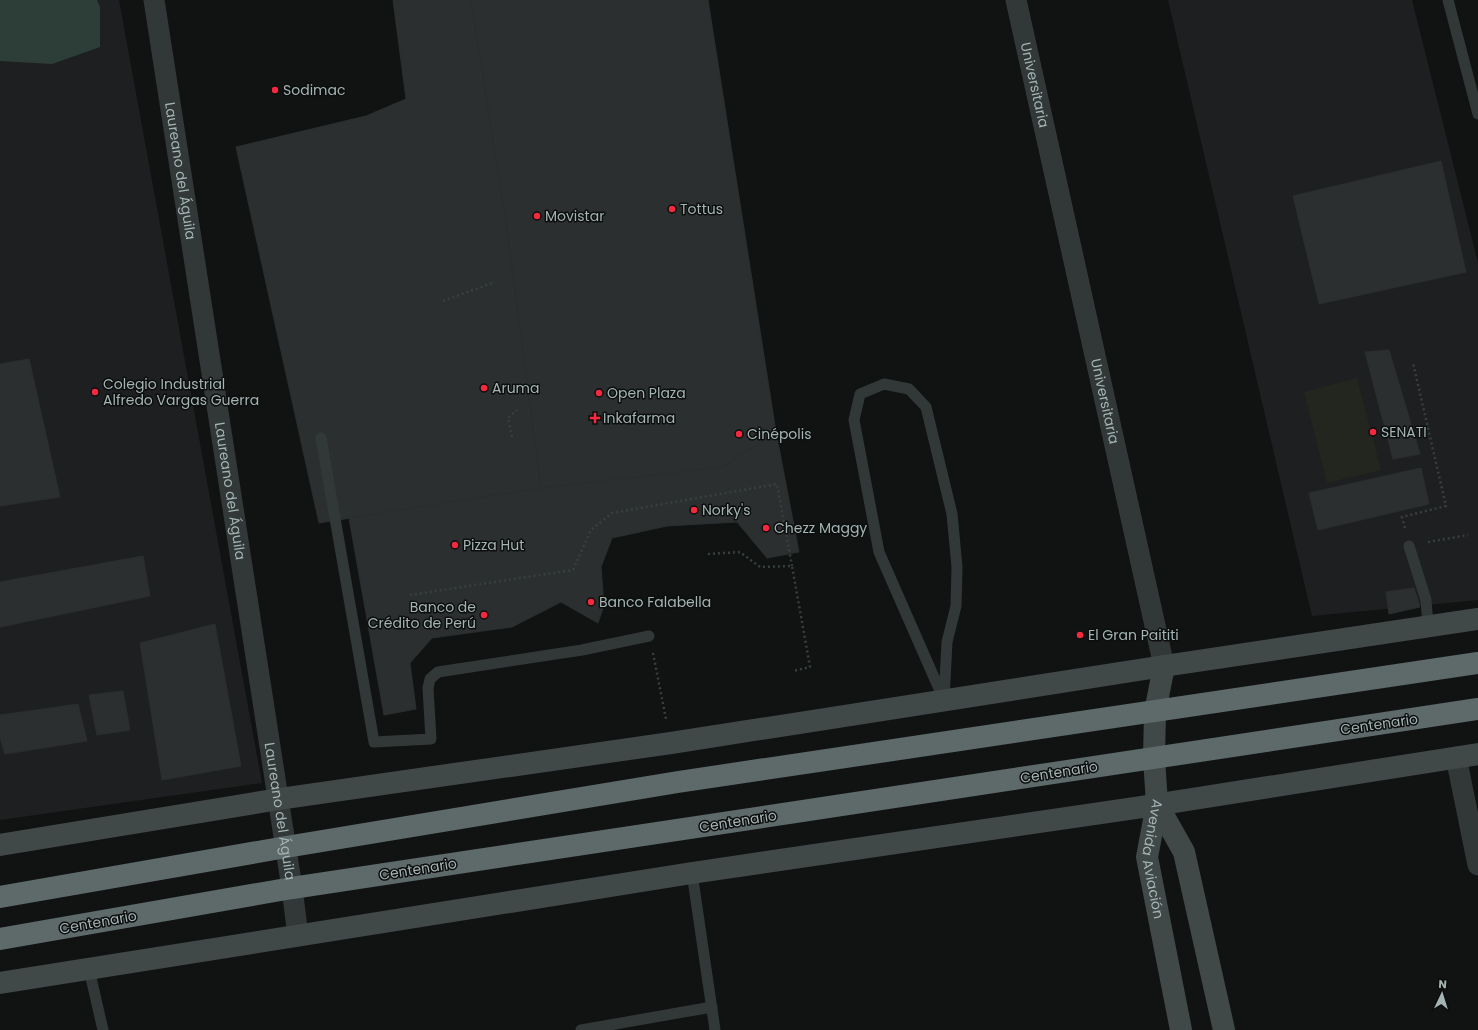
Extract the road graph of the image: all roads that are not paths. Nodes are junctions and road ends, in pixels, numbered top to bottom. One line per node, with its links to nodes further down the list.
1 (154, 0): 18 (street, Laureano del Águila)
2 (1016, 0): 11 (street, Universitaria)
3 (1448, 0): 4 (lane)
4 (1478, 114)
5 (321, 438): 9 (lane)
6 (1409, 546): 8 (lane)
7 (1478, 619): 8 (street)
8 (1428, 626): 11 (street)
9 (649, 636)
10 (1478, 663): 14 (highway)
11 (1164, 666): 12 (street); 14 (street, Universitaria)
12 (944, 700): 12 (lane); 18 (street)
13 (1478, 709): 17 (highway, Centenario)
14 (1155, 712): 17 (street, Universitaria); 21 (highway)
15 (1478, 754): 16 (street)
16 (1456, 757): 19 (street); 22 (street)
17 (1154, 758): 19 (street, Universitaria); 24 (highway, Centenario)
18 (278, 799): 20 (street); 21 (street, Laureano del Águila)
19 (1157, 804): 23 (street); 34 (street, Avenida Aviación); 35 (street, Avenida Aviación)
20 (0, 845)
21 (286, 847): 24 (street, Laureano del Águila); 25 (highway)
22 (1478, 865)
23 (692, 873): 26 (street); 30 (lane)
24 (292, 888): 26 (street, Laureano del Águila); 27 (highway, Centenario)
25 (0, 897)
26 (298, 936): 28 (street)
27 (0, 939)
28 (89, 969): 29 (street); 31 (lane)
29 (0, 983)
30 (712, 1007): 32 (lane); 33 (lane)
31 (103, 1030)
32 (582, 1030)
33 (715, 1030)
34 (1181, 1030)
35 (1224, 1030)

